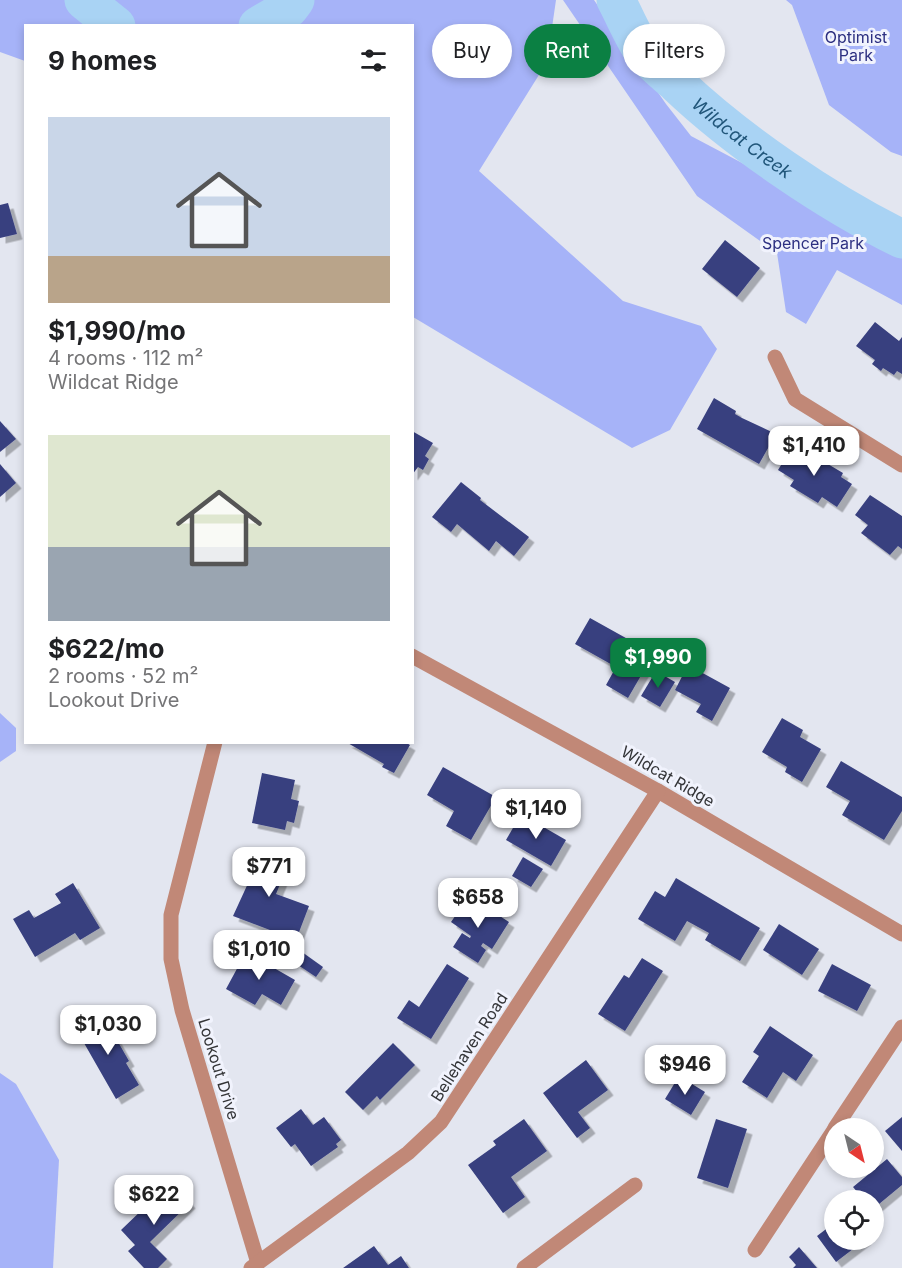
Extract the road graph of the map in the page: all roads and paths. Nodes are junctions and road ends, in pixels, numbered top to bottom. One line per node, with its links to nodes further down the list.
1 (775, 357): 2 (street)
2 (902, 465)
3 (414, 657): 5 (street, Wildcat Ridge)
4 (214, 744): 12 (street, Lookout Drive)
5 (658, 791): 6 (street, Wildcat Ridge); 12 (street, Bellehaven Road)
6 (902, 934)
7 (902, 1027): 8 (street)
8 (842, 1118)
9 (824, 1145): 11 (street)
10 (635, 1185): 13 (street)
11 (754, 1250)
12 (254, 1265)
13 (524, 1268)

